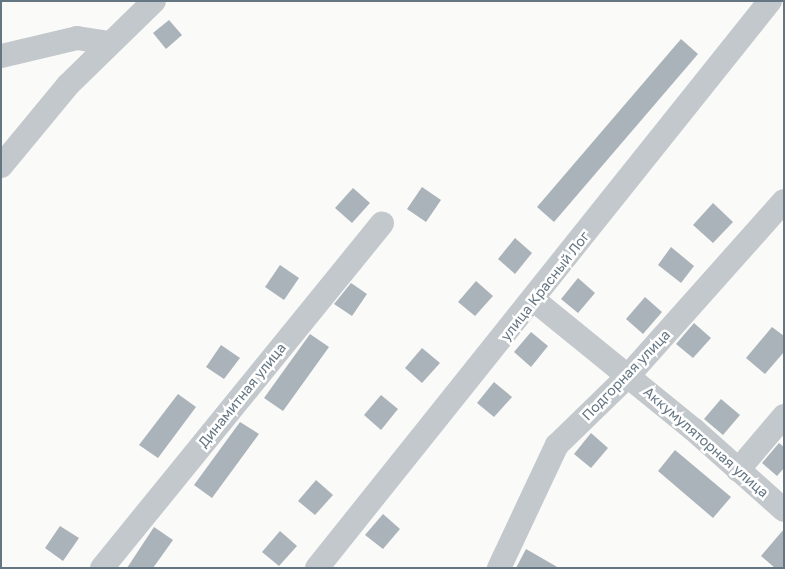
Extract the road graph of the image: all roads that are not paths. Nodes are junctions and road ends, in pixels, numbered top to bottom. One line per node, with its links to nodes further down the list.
1 (154, 1): 3 (street)
2 (770, 1): 8 (street, улица Красный Лог)
3 (110, 43): 4 (street); 5 (street)
4 (1, 56)
5 (1, 166)
6 (784, 201): 9 (street, Подгорная улица)
7 (382, 223): 13 (street, Динамитная улица)
8 (534, 300): 9 (street, Аккумуляторная улица); 14 (street, улица Красный Лог)
9 (628, 376): 11 (street, Аккумуляторная улица); 15 (street, Подгорная улица)
10 (784, 416): 11 (street)
11 (738, 470): 12 (street, Аккумуляторная улица)
12 (784, 510)
13 (102, 568)
14 (317, 568)
15 (499, 568)

